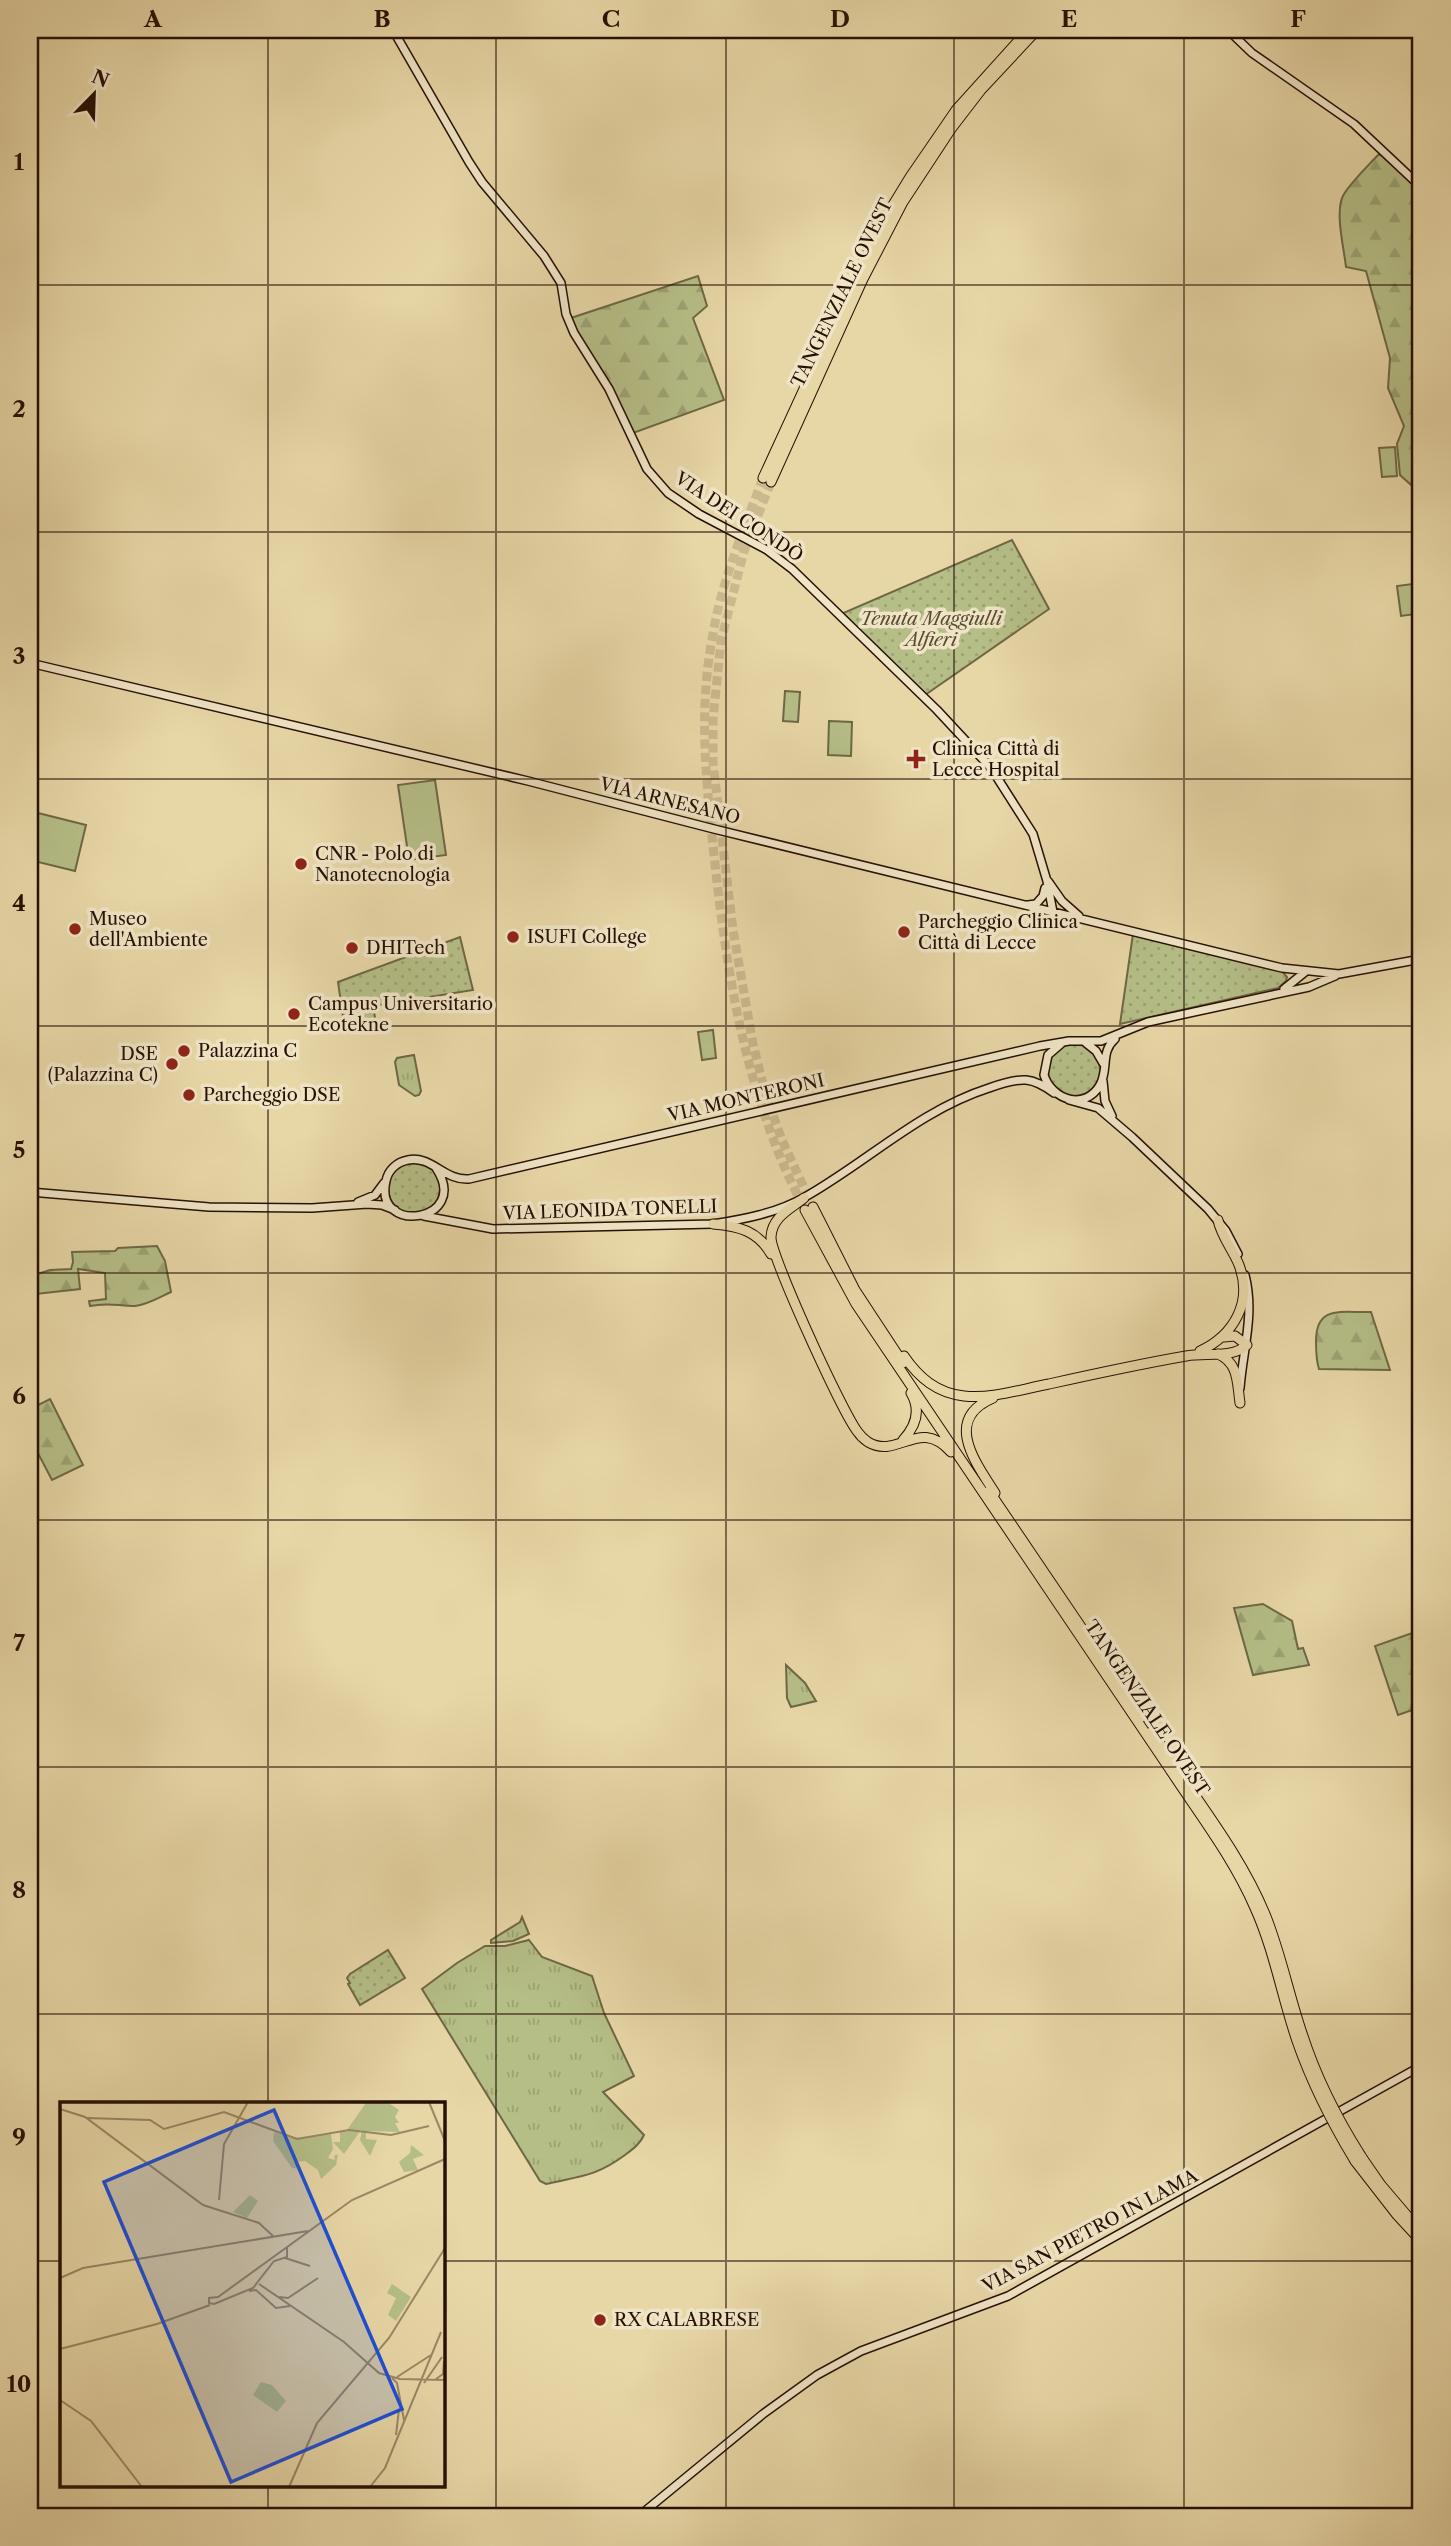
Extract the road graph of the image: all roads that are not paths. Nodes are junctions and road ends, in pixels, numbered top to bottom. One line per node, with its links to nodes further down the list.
1 (393, 30): 7 (main road, VIA DEI CONDÒ)
2 (1028, 30): 3 (highway, TANGENZIALE OVEST)
3 (1037, 30)
4 (1228, 30): 5 (main road)
5 (1421, 187)
6 (30, 663): 8 (main road, VIA ARNESANO)
7 (1047, 881): 8 (main road); 9 (main road, VIA DEI CONDÒ); 10 (main road, VIA DEI CONDÒ)
8 (1026, 905): 9 (main road, VIA ARNESANO)
9 (1053, 912): 10 (main road, VIA ARNESANO)
10 (1086, 920): 12 (main road, VIA ARNESANO)
11 (1421, 959): 14 (main road, VIA MONTERONI)
12 (1282, 968): 13 (main road, VIA MONTERONI); 16 (main road)
13 (1305, 972): 14 (main road, VIA MONTERONI); 15 (main road); 16 (main road, VIA MONTERONI)
14 (1339, 974): 15 (main road, VIA MONTERONI)
15 (1301, 988): 16 (main road, VIA MONTERONI)
16 (1282, 990): 17 (main road, VIA MONTERONI)
17 (1124, 1031): 19 (main road, VIA MONTERONI); 20 (main road)
18 (1064, 1042): 19 (main road, VIA MONTERONI); 22 (main road); 25 (main road, VIA MONTERONI)
19 (1084, 1042): 20 (main road)
20 (1104, 1067): 21 (main road)
21 (1103, 1078): 23 (main road); 24 (main road)
22 (1055, 1093): 23 (main road); 28 (main road, VIA LEONIDA TONELLI)
23 (1069, 1100): 24 (main road)
24 (1121, 1127): 32 (main road)
25 (436, 1168): 26 (main road, VIA MONTERONI); 31 (main road)
26 (387, 1176): 29 (main road); 30 (main road)
27 (30, 1192): 29 (main road)
28 (804, 1198): 33 (main road, VIA LEONIDA TONELLI); 34 (highway)
29 (354, 1204): 30 (main road)
30 (397, 1211): 31 (main road)
31 (423, 1216): 33 (main road, VIA LEONIDA TONELLI)
32 (1218, 1220): 36 (highway); 38 (main road)
33 (713, 1224): 34 (highway)
34 (776, 1261): 43 (highway)
35 (863, 1302): 37 (highway, TANGENZIALE OVEST); 41 (highway); 44 (highway, TANGENZIALE OVEST)
36 (1224, 1337): 38 (highway); 40 (highway)
37 (880, 1340): 43 (highway); 44 (highway, TANGENZIALE OVEST)
38 (1247, 1345): 39 (highway); 42 (main road)
39 (1213, 1353): 40 (highway); 42 (highway)
40 (1188, 1355): 41 (highway)
41 (1011, 1392): 44 (highway)
42 (1240, 1403)
43 (902, 1441): 44 (highway)
44 (1002, 1516): 46 (highway, TANGENZIALE OVEST, bridge)
45 (1421, 2066): 49 (main road, VIA SAN PIETRO IN LAMA)
46 (1358, 2159): 47 (highway, TANGENZIALE OVEST); 48 (highway, TANGENZIALE OVEST)
47 (1421, 2232)
48 (1421, 2241)
49 (639, 2516)

